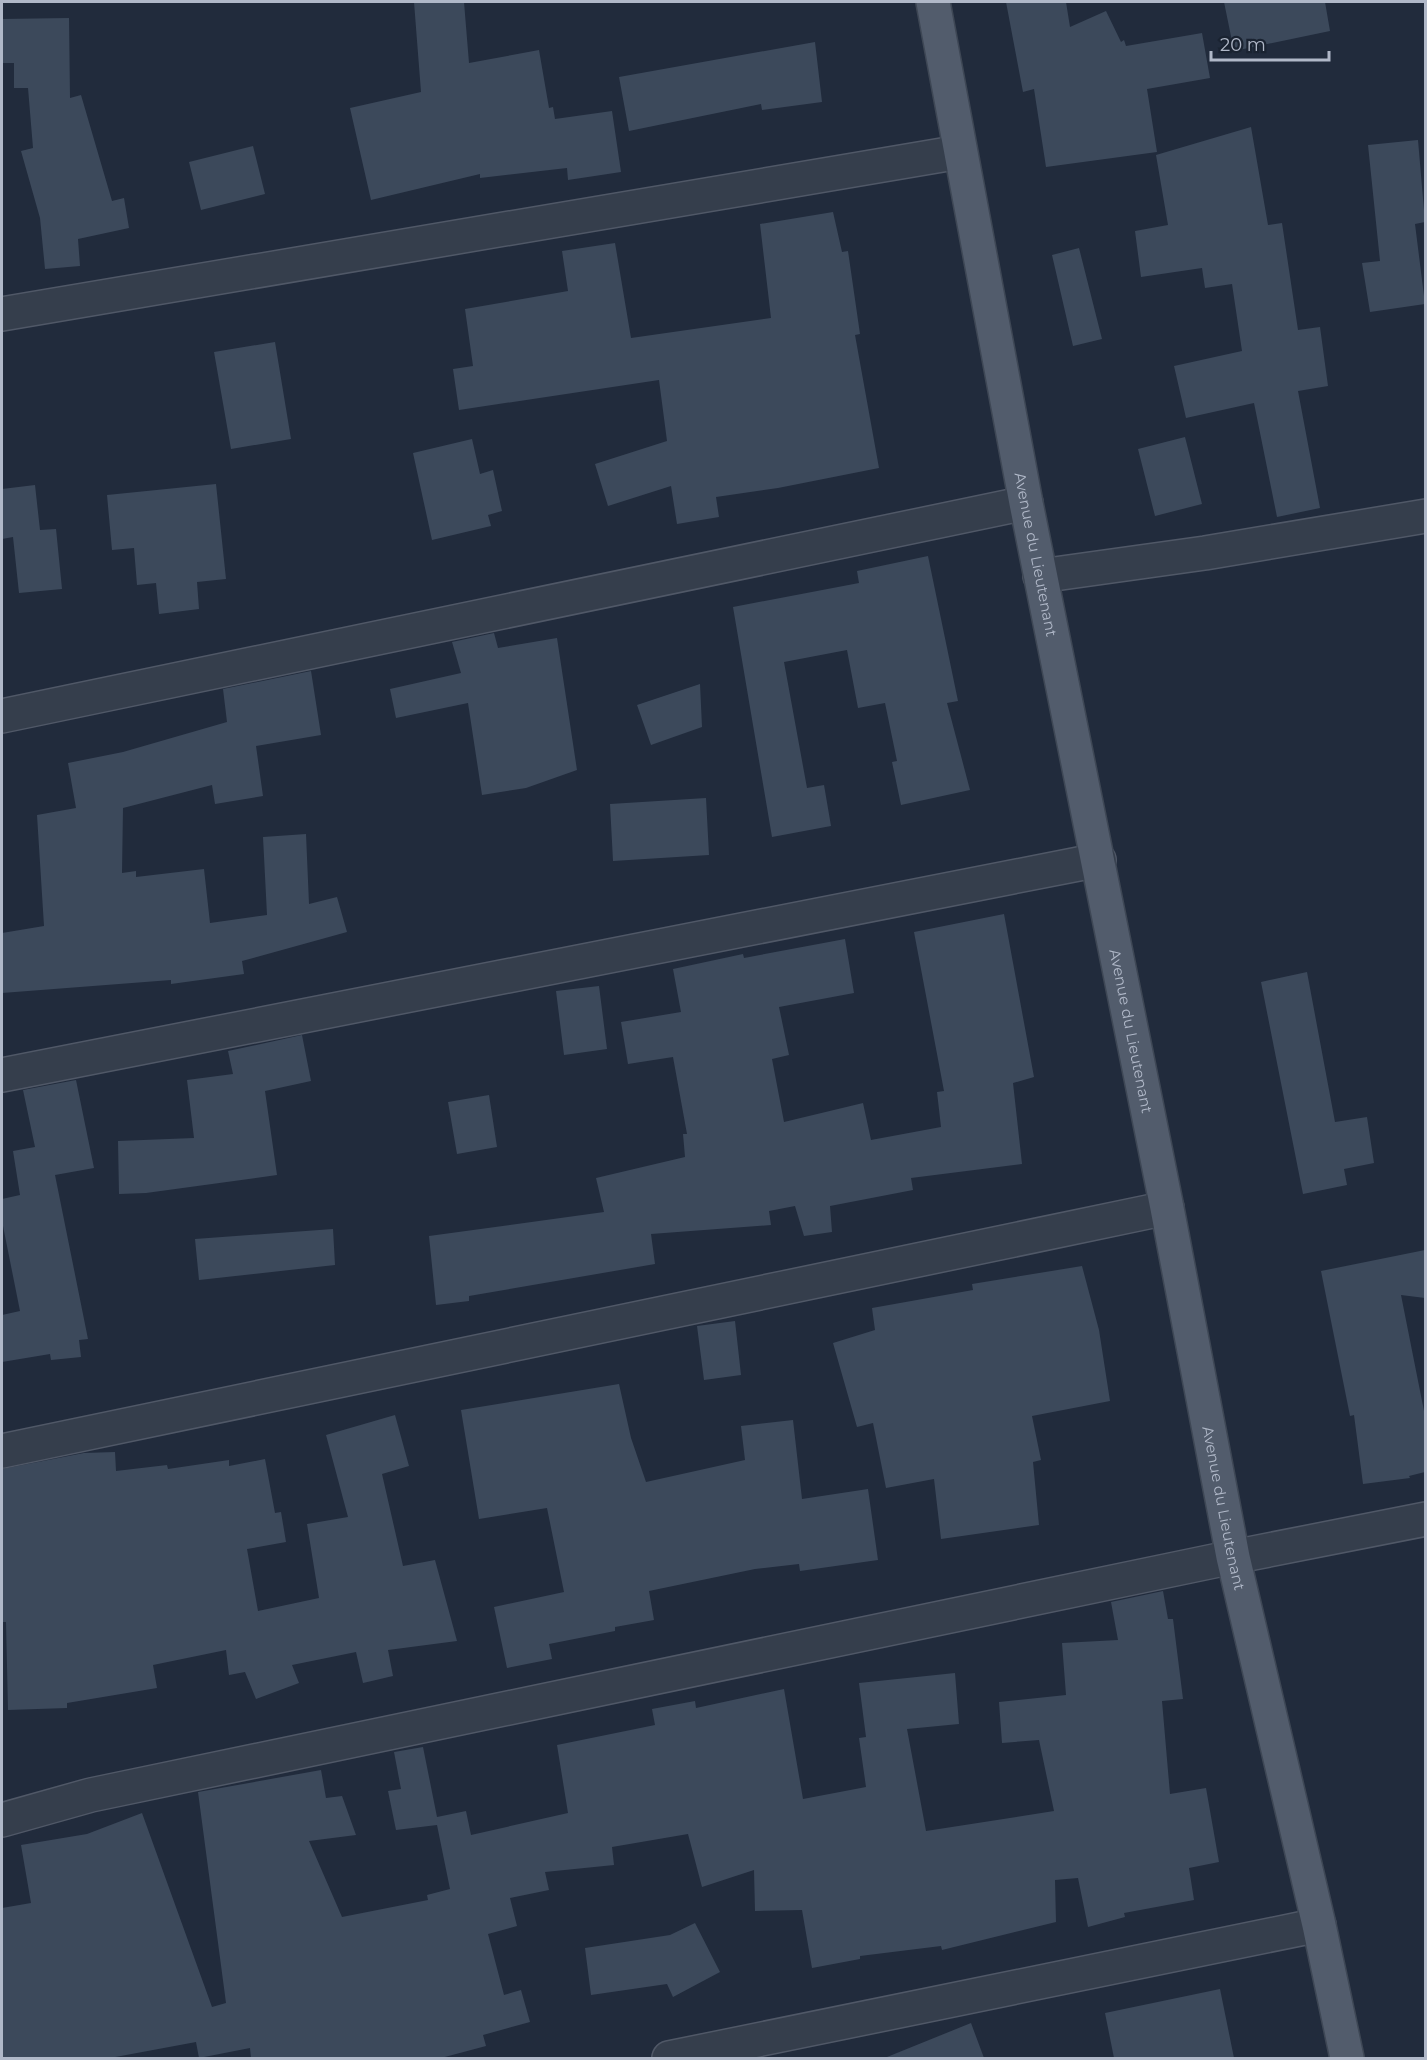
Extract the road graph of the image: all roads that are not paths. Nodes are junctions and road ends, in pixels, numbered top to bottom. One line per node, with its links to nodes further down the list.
1 (933, 2): 2 (main road, Avenue du Lieutenant)
2 (960, 152): 3 (street); 4 (main road, Avenue du Lieutenant)
3 (2, 314)
4 (1026, 503): 6 (main road, Avenue du Lieutenant); 7 (street)
5 (1425, 516): 6 (street)
6 (1040, 576): 8 (main road, Avenue du Lieutenant)
7 (2, 716)
8 (1099, 860): 9 (street); 10 (main road, Avenue du Lieutenant)
9 (2, 1075)
10 (1167, 1208): 11 (street); 13 (main road, Avenue du Lieutenant)
11 (2, 1451)
12 (1425, 1519): 13 (street)
13 (1233, 1557): 14 (street); 15 (main road, Avenue du Lieutenant)
14 (2, 1820)
15 (1319, 1925): 16 (street); 17 (main road, Avenue du Lieutenant)
16 (669, 2058)
17 (1347, 2058)

